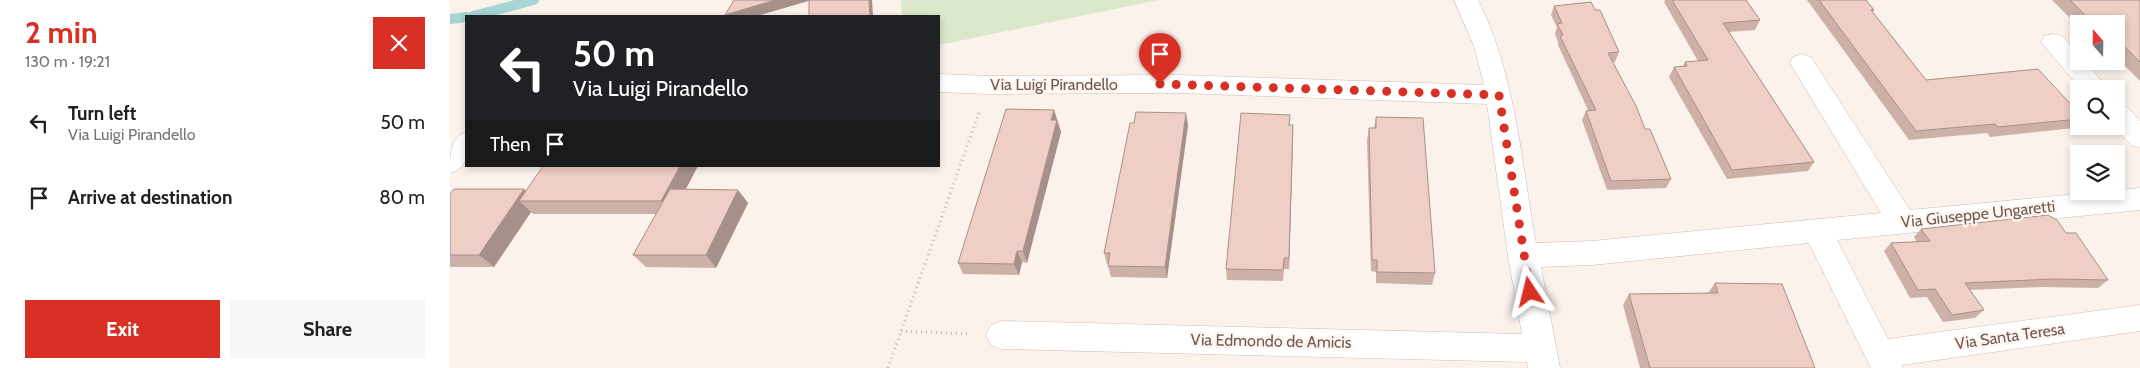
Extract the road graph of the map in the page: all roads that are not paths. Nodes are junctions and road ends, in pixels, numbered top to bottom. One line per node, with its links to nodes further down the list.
1 (1466, 0): 6 (street)
2 (2053, 42): 4 (street)
3 (1802, 63): 12 (street)
4 (2088, 80)
5 (940, 83): 6 (street, Via Luigi Pirandello)
6 (1499, 95): 14 (street)
7 (2125, 122): 8 (street)
8 (2140, 138)
9 (465, 143): 10 (street)
10 (450, 163)
11 (2140, 199): 12 (street, Via Giuseppe Ungaretti)
12 (1902, 222): 13 (street, Via Giuseppe Ungaretti)
13 (1817, 230): 14 (street, Via Giuseppe Ungaretti); 18 (street)
14 (1524, 256): 17 (street)
15 (2140, 318): 18 (street, Via Santa Teresa)
16 (1002, 334): 17 (street, Via Edmondo de Amicis)
17 (1542, 358)
18 (1883, 361)

